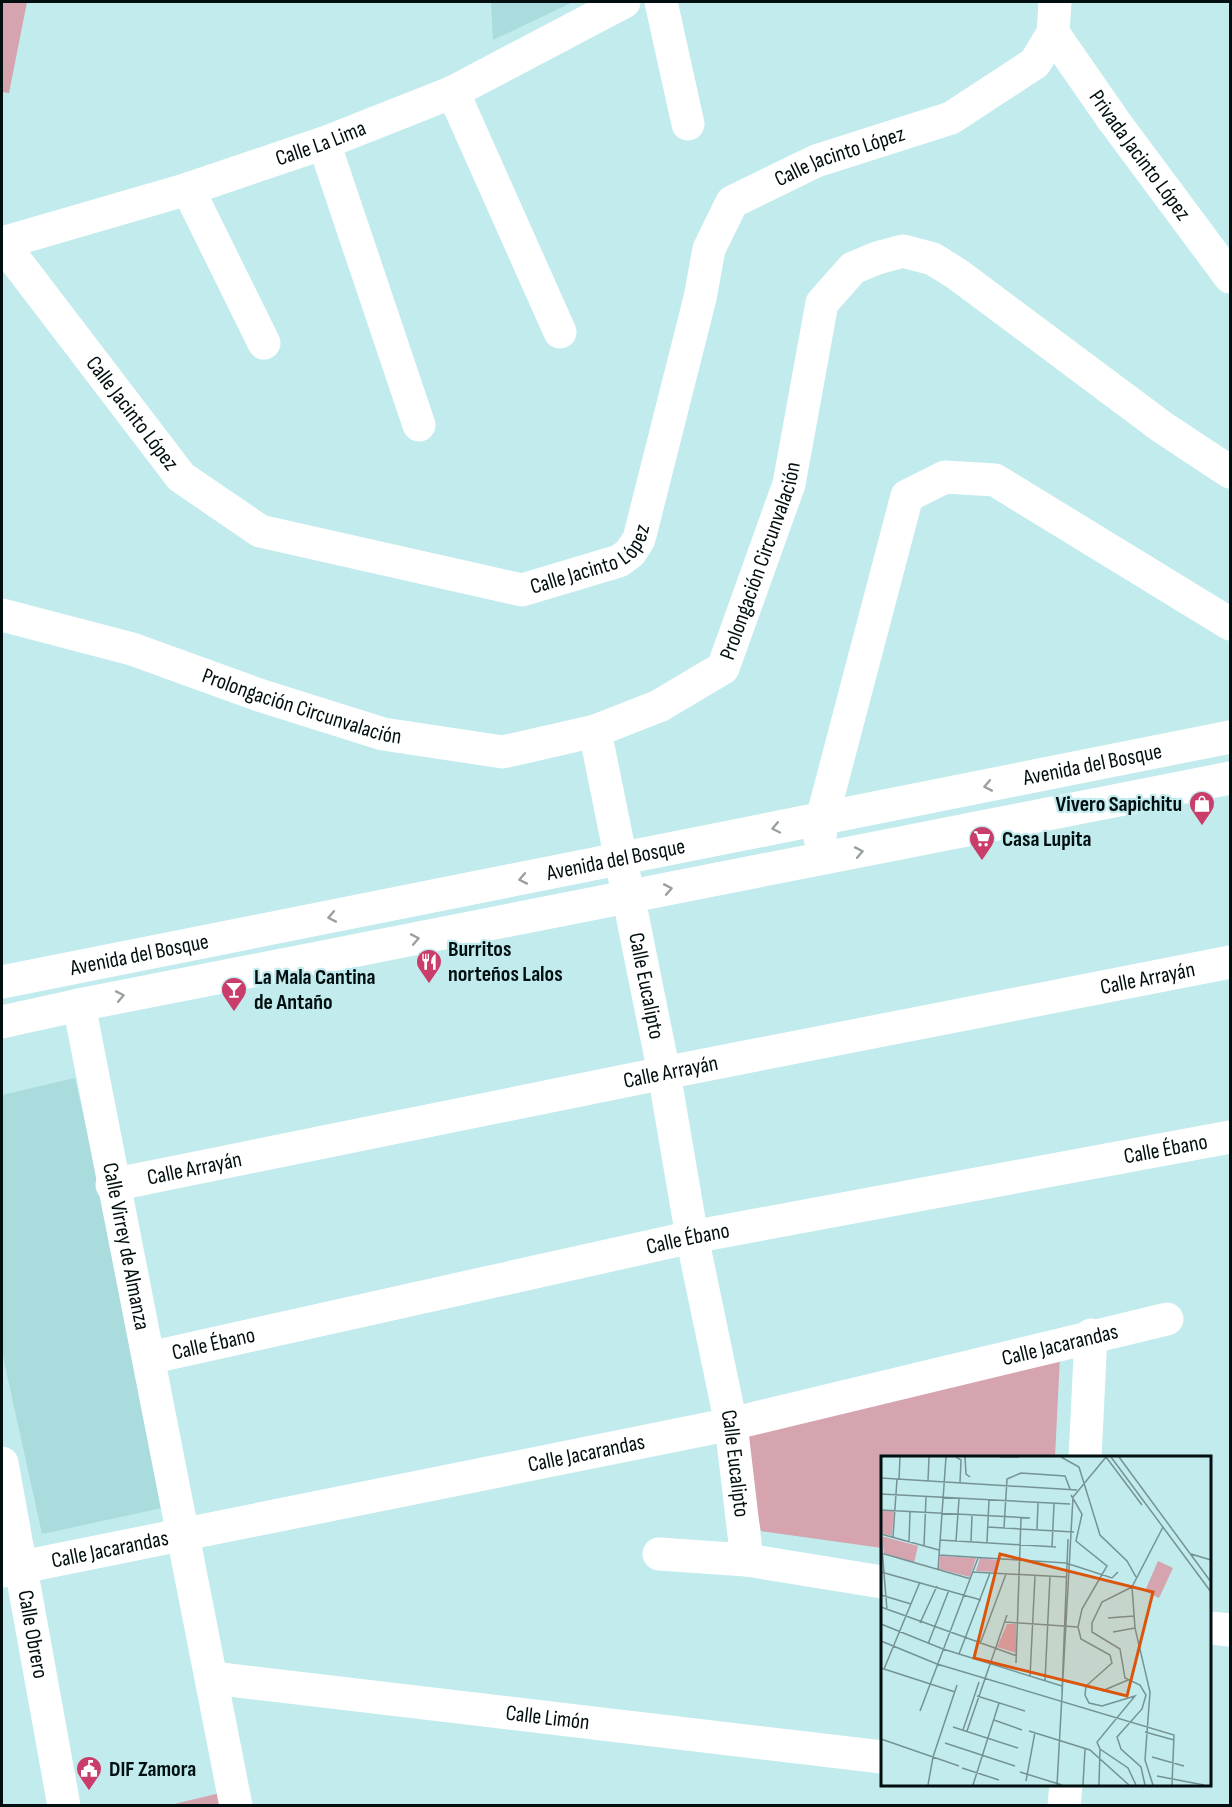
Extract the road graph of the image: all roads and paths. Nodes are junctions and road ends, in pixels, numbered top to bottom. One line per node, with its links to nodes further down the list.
1 (624, 2): 4 (street, Calle La Lima)
2 (661, 2): 5 (street)
3 (1054, 17): 8 (street, Calle Jacinto López); 9 (street, Privada Jacinto López)
4 (453, 92): 6 (street, Calle La Lima); 10 (street)
5 (688, 124)
6 (324, 143): 7 (street, Calle La Lima); 12 (street)
7 (188, 189): 8 (street, Calle La Lima); 11 (street)
8 (2, 243)
9 (1230, 278)
10 (560, 332)
11 (264, 343)
12 (419, 425)
13 (1230, 472): 16 (street, Prolongación Circunvalación)
14 (2, 615): 16 (street, Prolongación Circunvalación)
15 (1230, 624): 19 (street)
16 (595, 731): 20 (street, Calle Eucalipto)
17 (1230, 737): 19 (street, Avenida del Bosque, one-way to 19)
18 (1230, 778): 21 (street, Avenida del Bosque, one-way to 18)
19 (822, 819): 20 (street, Avenida del Bosque, one-way to 20); 21 (street)
20 (622, 860): 22 (street, Calle Eucalipto); 24 (street, Avenida del Bosque, one-way to 24)
21 (817, 860): 22 (street, Avenida del Bosque, one-way to 21)
22 (627, 897): 25 (street, Avenida del Bosque, one-way to 22); 27 (street, Calle Eucalipto)
23 (1230, 962): 27 (street, Calle Arrayán)
24 (2, 982)
25 (79, 1005): 26 (street, Avenida del Bosque); 29 (street, Calle Virrey de Almanza)
26 (2, 1023)
27 (664, 1073): 29 (street, Calle Arrayán); 30 (street, Calle Eucalipto)
28 (1230, 1137): 30 (street, Calle Ébano)
29 (112, 1185): 33 (street, Calle Virrey de Almanza)
30 (692, 1238): 33 (street, Calle Ébano); 34 (street, Calle Eucalipto)
31 (1167, 1319): 32 (street, Calle Jacarandas)
32 (1091, 1335): 34 (street, Calle Jacarandas); 35 (street)
33 (149, 1358): 37 (street, Calle Virrey de Almanza)
34 (731, 1424): 37 (street, Calle Jacarandas); 39 (street, Calle Eucalipto)
35 (1086, 1456)
36 (2, 1463): 40 (street, Calle Obrero)
37 (184, 1534): 40 (street, Calle Jacarandas); 44 (street, Calle Virrey de Almanza)
38 (659, 1554): 39 (street)
39 (747, 1560): 41 (street)
40 (12, 1569): 47 (street, Calle Obrero)
41 (881, 1582)
42 (1211, 1628): 43 (street)
43 (1230, 1630)
44 (212, 1678): 45 (street, Calle Limón); 48 (street, Calle Virrey de Almanza)
45 (881, 1757)
46 (1066, 1786): 49 (street)
47 (64, 1806)
48 (236, 1806)
49 (1064, 1806)

